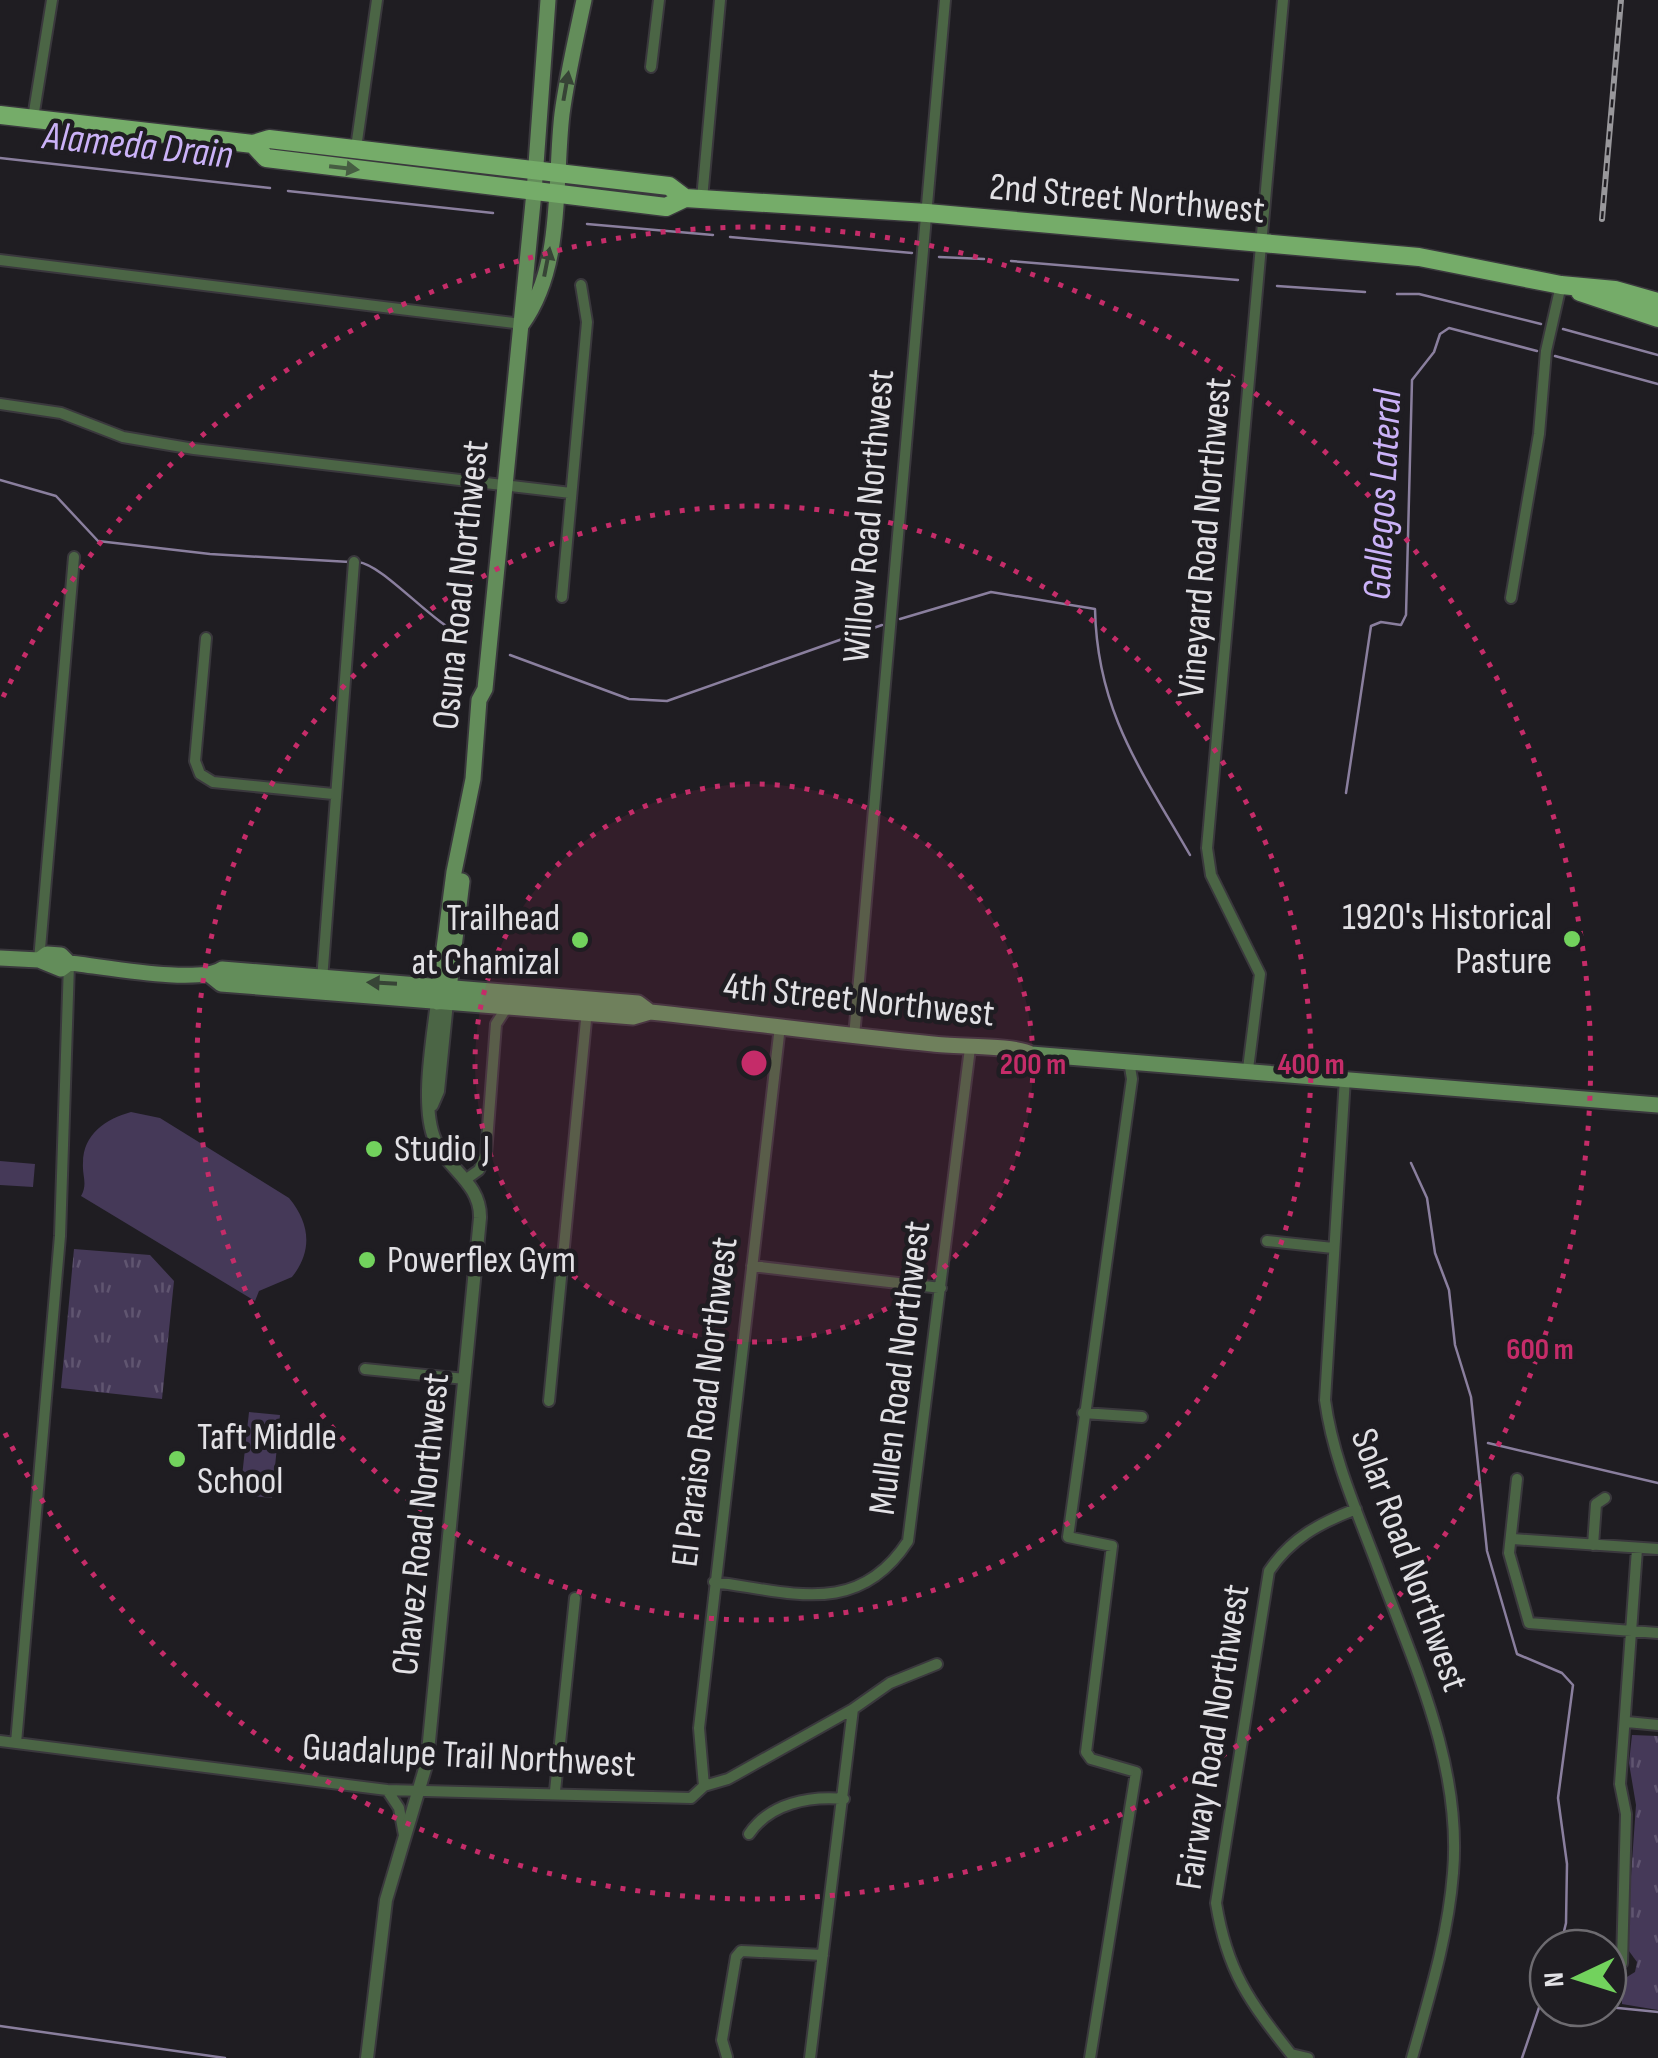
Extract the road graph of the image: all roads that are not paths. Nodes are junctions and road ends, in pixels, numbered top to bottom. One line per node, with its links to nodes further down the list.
1 (52, 0): 11 (street)
2 (377, 0): 13 (street)
3 (548, 0): 14 (main road, Osuna Road Northwest)
4 (584, 0): 15 (main road, Osuna Road Northwest, one-way to 4)
5 (659, 0): 9 (street)
6 (720, 0): 18 (street)
7 (946, 0): 19 (street, Willow Road Northwest)
8 (1283, 0): 20 (street, Vineyard Road Northwest)
9 (651, 67)
10 (0, 114): 11 (main road, 2nd Street Northwest)
11 (33, 118): 12 (main road, 2nd Street Northwest)
12 (252, 144): 13 (main road, 2nd Street Northwest); 16 (main road, 2nd Street Northwest, one-way to 16)
13 (356, 148): 14 (main road, 2nd Street Northwest)
14 (536, 172): 15 (main road, 2nd Street Northwest); 16 (main road, Osuna Road Northwest)
15 (557, 174): 17 (main road, Osuna Road Northwest); 18 (main road, 2nd Street Northwest)
16 (534, 192): 17 (main road, 2nd Street Northwest); 26 (main road, Osuna Road Northwest)
17 (556, 195): 18 (main road, 2nd Street Northwest); 26 (main road, Osuna Road Northwest, one-way to 17)
18 (694, 198): 19 (main road, 2nd Street Northwest)
19 (926, 213): 20 (main road, 2nd Street Northwest); 44 (street, Willow Road Northwest)
20 (1262, 244): 23 (main road, 2nd Street Northwest); 47 (street, Vineyard Road Northwest)
21 (0, 260): 26 (street)
22 (580, 285): 29 (street)
23 (1560, 285): 24 (main road, 2nd Street Northwest); 25 (main road, 2nd Street Northwest); 33 (street)
24 (1658, 302)
25 (1658, 318)
26 (522, 324): 28 (main road, Osuna Road Northwest)
27 (0, 404): 28 (street)
28 (504, 486): 29 (street); 40 (main road, Osuna Road Northwest)
29 (571, 493): 32 (street)
30 (74, 557): 37 (street)
31 (354, 562): 35 (street)
32 (562, 597)
33 (1511, 598)
34 (206, 638): 35 (street)
35 (333, 794): 39 (street)
36 (0, 958): 37 (main road, 4th Street Northwest)
37 (40, 960): 38 (main road, 4th Street Northwest)
38 (69, 962): 39 (main road, 4th Street Northwest); 76 (street)
39 (322, 987): 40 (main road, 4th Street Northwest)
40 (444, 994): 41 (main road, 4th Street Northwest); 42 (main road, 4th Street Northwest); 50 (street, Osuna Road Northwest)
41 (587, 1006): 42 (main road, 4th Street Northwest); 43 (main road, 4th Street Northwest); 57 (street)
42 (508, 1007): 50 (street)
43 (780, 1026): 44 (main road, 4th Street Northwest); 53 (street, El Paraiso Road Northwest)
44 (854, 1037): 45 (main road, 4th Street Northwest)
45 (970, 1048): 46 (main road, 4th Street Northwest); 54 (street, Mullen Road Northwest)
46 (1129, 1061): 47 (main road, 4th Street Northwest); 58 (street)
47 (1248, 1069): 48 (main road, 4th Street Northwest)
48 (1345, 1076): 49 (main road, 4th Street Northwest); 52 (street, Solar Road Northwest)
49 (1658, 1105)
50 (466, 1180): 56 (street, Chavez Road Northwest)
51 (1268, 1241): 52 (street)
52 (1333, 1248): 62 (street, Solar Road Northwest)
53 (752, 1266): 54 (street); 67 (street, El Paraiso Road Northwest)
54 (941, 1288): 67 (street, Mullen Road Northwest)
55 (365, 1369): 56 (street)
56 (466, 1379): 79 (street, Chavez Road Northwest)
57 (549, 1401)
58 (1082, 1414): 59 (street); 90 (street)
59 (1142, 1417)
60 (1517, 1479): 63 (street)
61 (1605, 1498): 64 (street)
62 (1356, 1508): 86 (street, Fairway Road Northwest); 92 (street, Solar Road Northwest)
63 (1513, 1540): 64 (street); 69 (street)
64 (1593, 1546): 65 (street)
65 (1637, 1549): 66 (street); 69 (street)
66 (1658, 1549)
67 (714, 1582): 77 (street, El Paraiso Road Northwest)
68 (575, 1598): 80 (street)
69 (1633, 1632): 70 (street); 73 (street)
70 (1658, 1633)
71 (938, 1664): 72 (street, Guadalupe Trail Northwest)
72 (852, 1709): 77 (street, Guadalupe Trail Northwest); 81 (street)
73 (1627, 1722): 74 (street); 84 (street)
74 (1658, 1725)
75 (0, 1740): 76 (street, Guadalupe Trail Northwest)
76 (16, 1742): 78 (street, Guadalupe Trail Northwest)
77 (704, 1786): 80 (street, Guadalupe Trail Northwest)
78 (387, 1790): 79 (street, Guadalupe Trail Northwest); 83 (street)
79 (421, 1790): 80 (street, Guadalupe Trail Northwest); 83 (street, Chavez Road Northwest)
80 (555, 1791)
81 (844, 1799): 82 (street); 85 (street)
82 (749, 1834)
83 (404, 1838): 88 (street, Chavez Road Northwest)
84 (1623, 1928)
85 (823, 1956): 87 (street); 89 (street)
86 (1288, 2056): 91 (street)
87 (727, 2057)
88 (367, 2058)
89 (810, 2058)
90 (1090, 2058)
91 (1308, 2058)
92 (1412, 2058)

